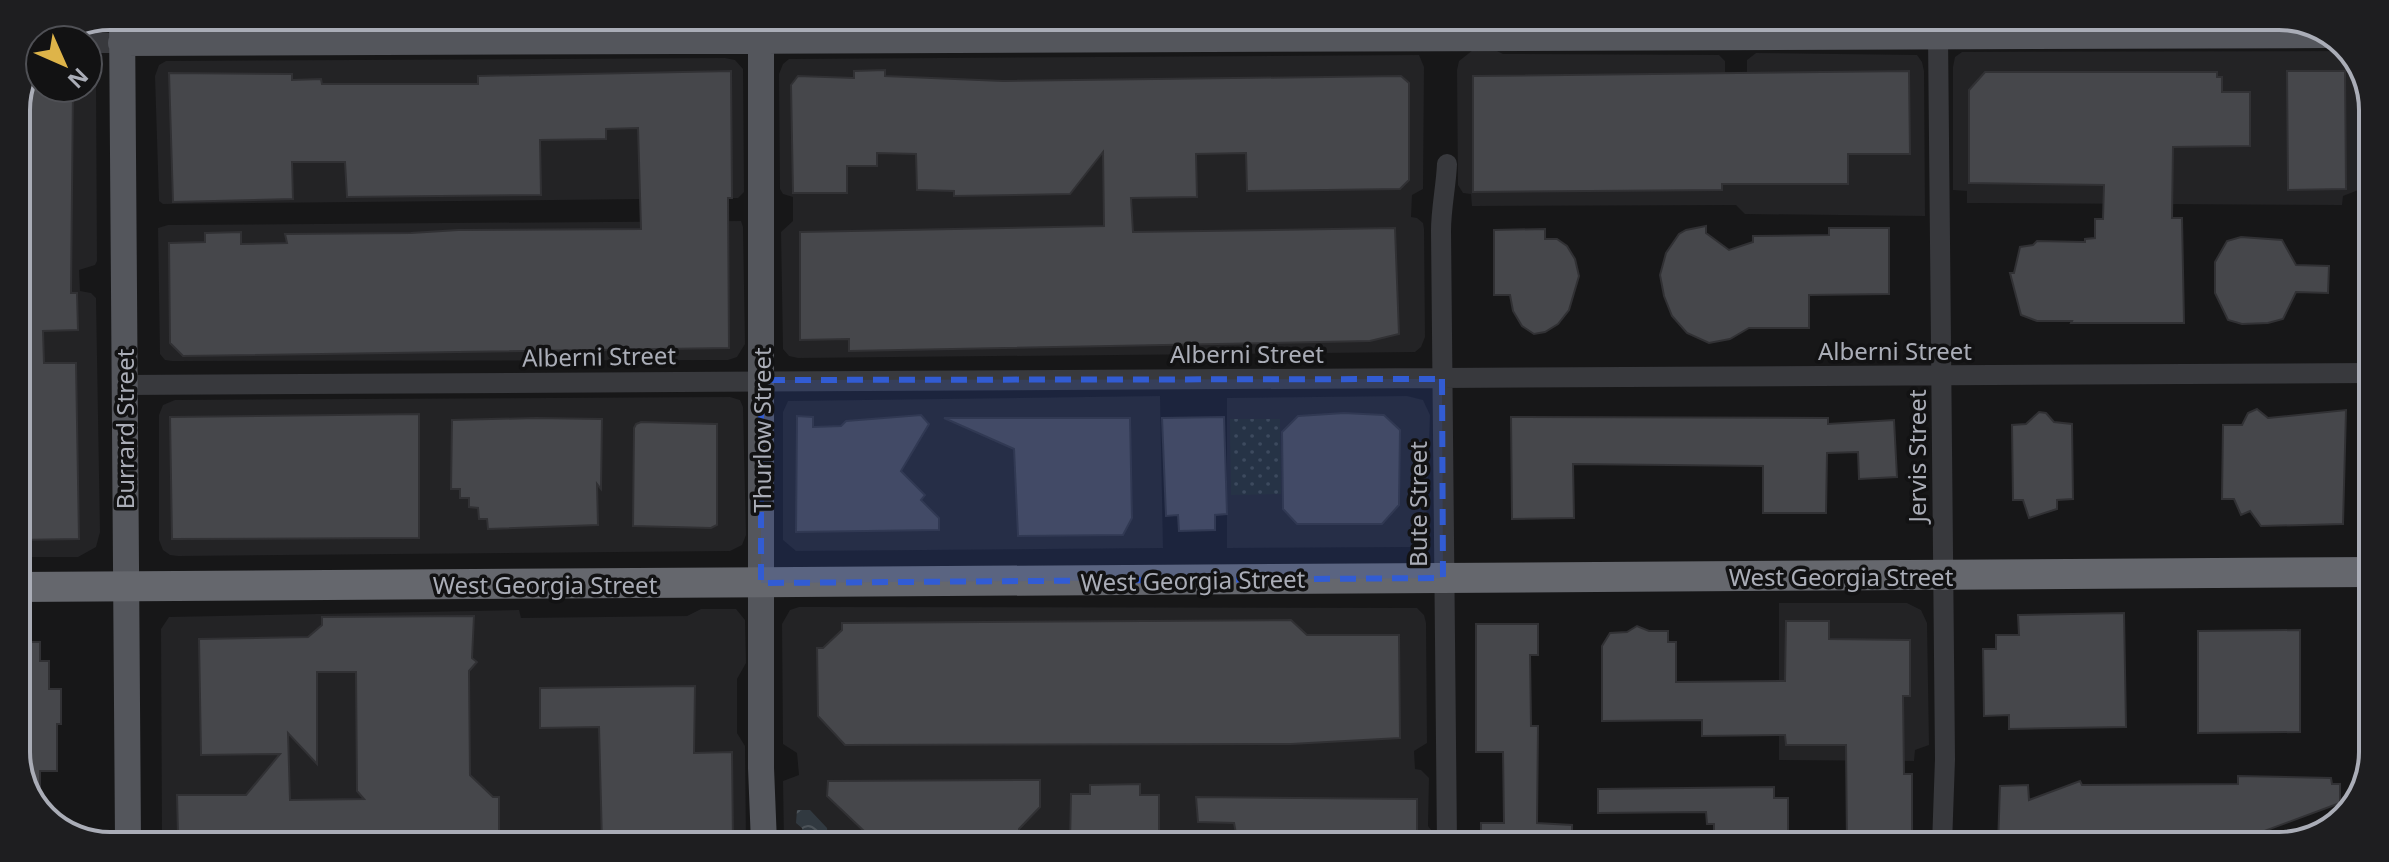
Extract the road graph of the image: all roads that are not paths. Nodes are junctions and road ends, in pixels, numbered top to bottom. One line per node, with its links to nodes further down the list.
1 (121, 30): 8 (main road, Burrard Street)
2 (715, 30): 8 (main road)
3 (761, 30): 13 (main road, Thurlow Street)
4 (1936, 30): 11 (street, Jervis Street)
5 (2048, 30): 6 (main road)
6 (2306, 35)
7 (104, 43): 8 (street)
8 (121, 43): 14 (main road, Burrard Street)
9 (1447, 164): 12 (street, Bute Street)
10 (2359, 373): 11 (street, Alberni Street)
11 (1942, 376): 12 (street, Alberni Street); 16 (street, Jervis Street)
12 (1442, 379): 13 (street, Alberni Street); 17 (street, Bute Street)
13 (761, 380): 14 (street, Alberni Street); 18 (main road, Thurlow Street)
14 (123, 385): 20 (main road, Burrard Street)
15 (2359, 572): 16 (highway, West Georgia Street)
16 (1942, 576): 17 (highway, West Georgia Street); 24 (street, Jervis Street)
17 (1443, 578): 18 (highway, West Georgia Street); 23 (street, Bute Street)
18 (761, 583): 20 (highway, West Georgia Street); 22 (main road, Thurlow Street)
19 (30, 587): 20 (highway, West Georgia Street)
20 (125, 587): 21 (main road, Burrard Street)
21 (128, 832)
22 (764, 832)
23 (1447, 832)
24 (1942, 832)

